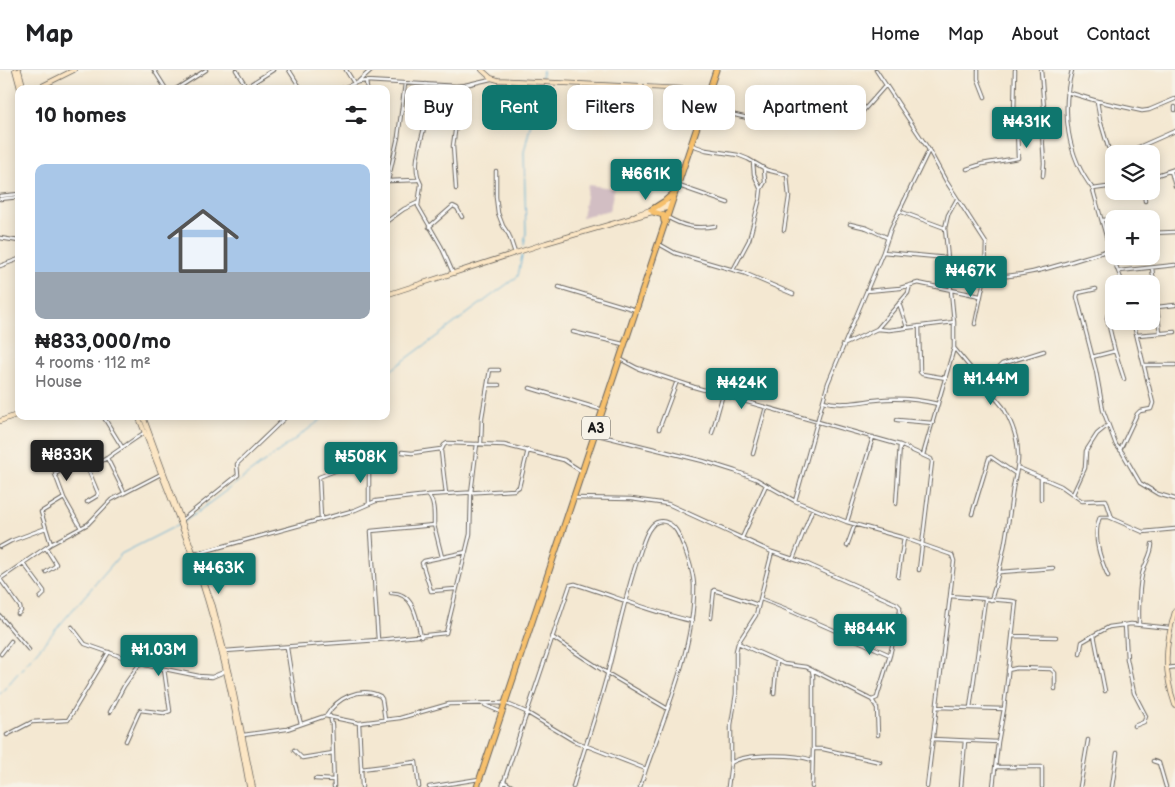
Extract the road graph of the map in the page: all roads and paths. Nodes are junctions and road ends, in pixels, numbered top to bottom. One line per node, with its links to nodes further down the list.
1 (15, 70): 25 (main road)
2 (19, 70): 26 (main road)
3 (61, 70): 19 (street)
4 (74, 70): 19 (main road)
5 (154, 70): 28 (street)
6 (206, 70): 29 (street)
7 (236, 70): 30 (street)
8 (273, 70): 31 (street)
9 (288, 70): 32 (street)
10 (346, 70): 22 (street)
11 (371, 70): 22 (street)
12 (482, 70): 20 (main road)
13 (716, 70): 36 (highway, A3)
14 (876, 70): 37 (street)
15 (978, 70): 40 (street)
16 (1015, 70): 56 (street)
17 (1041, 70): 61 (street)
18 (1072, 70): 39 (street)
19 (62, 77): 27 (main road)
20 (491, 78): 35 (street); 38 (main road)
21 (366, 81): 22 (street); 23 (street); 34 (street)
22 (356, 82): 33 (street)
23 (405, 84): 24 (street); 53 (street)
24 (426, 84): 35 (street); 62 (street)
25 (19, 85)
26 (23, 85)
27 (45, 85)
28 (163, 85)
29 (182, 85)
30 (246, 85)
31 (252, 85)
32 (298, 85)
33 (349, 85)
34 (366, 85)
35 (465, 85)
36 (711, 85)
37 (886, 85): 43 (street); 50 (street)
38 (663, 88)
39 (1067, 92): 42 (street); 69 (street)
40 (985, 97)
41 (1175, 99): 42 (street)
42 (1097, 101): 48 (street)
43 (866, 108)
44 (455, 130): 66 (street)
45 (696, 130): 47 (highway, A3)
46 (1175, 131): 49 (street)
47 (691, 145): 51 (street); 54 (highway, A3)
48 (1107, 145)
49 (1143, 145)
50 (929, 150): 74 (street); 79 (street)
51 (753, 162): 55 (street); 68 (street)
52 (632, 164): 54 (street)
53 (391, 167): 57 (street)
54 (683, 169): 67 (highway, A3)
55 (764, 169): 68 (street); 90 (street)
56 (966, 169)
57 (390, 170)
58 (496, 170): 100 (street)
59 (1173, 170): 60 (street); 64 (street)
60 (1160, 174)
61 (1043, 176)
62 (417, 180): 63 (street); 75 (street)
63 (390, 181)
64 (1175, 186)
65 (1105, 188): 69 (street)
66 (456, 189)
67 (676, 189): 76 (street); 77 (highway, A3); 78 (highway)
68 (761, 189): 107 (street)
69 (1093, 190): 83 (street)
70 (15, 194): 71 (street)
71 (0, 196)
72 (15, 197): 73 (street)
73 (0, 199)
74 (957, 199): 89 (street); 112 (street)
75 (418, 203): 82 (street); 88 (street)
76 (728, 203)
77 (671, 205): 78 (main road); 81 (highway, A3)
78 (652, 211): 86 (highway); 100 (main road)
79 (899, 211): 89 (street); 95 (street)
80 (462, 217): 88 (street)
81 (667, 217): 86 (highway, A3); 87 (street)
82 (390, 219)
83 (1102, 220): 84 (street); 91 (street)
84 (1105, 220)
85 (850, 224): 95 (street)
86 (664, 226): 97 (highway, A3)
87 (715, 226)
88 (429, 227): 109 (street)
89 (945, 228): 101 (street)
90 (784, 230)
91 (1105, 231)
92 (1175, 232): 93 (street)
93 (1160, 233)
94 (0, 238): 96 (street)
95 (888, 238): 99 (street)
96 (15, 240)
97 (658, 244): 107 (street); 124 (highway, A3)
98 (1105, 251): 112 (street)
99 (883, 252): 101 (street); 117 (street)
100 (515, 254): 109 (main road)
101 (946, 258): 115 (street)
102 (15, 260): 105 (street)
103 (1117, 265): 108 (street)
104 (1175, 265): 106 (street)
105 (0, 266)
106 (1152, 268): 108 (street); 111 (street)
107 (733, 270): 119 (street)
108 (1119, 270): 110 (street)
109 (453, 273): 118 (main road)
110 (1120, 275)
111 (1153, 275)
112 (985, 276): 120 (street)
113 (910, 285): 115 (street); 117 (street); 121 (street)
114 (559, 287): 124 (street)
115 (951, 289): 120 (street); 125 (street)
116 (1096, 289): 142 (street)
117 (867, 291): 138 (street)
118 (390, 293)
119 (792, 294)
120 (980, 296): 126 (street)
121 (900, 303): 128 (street); 129 (street)
122 (1175, 304): 123 (street)
123 (1160, 306)
124 (636, 310): 137 (highway, A3)
125 (954, 322): 127 (street); 139 (street)
126 (975, 324)
127 (918, 326): 128 (street); 147 (street)
128 (907, 328): 129 (street)
129 (877, 329): 138 (street)
130 (1110, 330): 141 (street)
131 (1136, 330): 136 (street)
132 (1160, 330): 135 (street)
133 (573, 332): 137 (street)
134 (1175, 332): 135 (street)
135 (1160, 333): 136 (street)
136 (1137, 335): 145 (street)
137 (625, 344): 143 (highway, A3)
138 (843, 346): 155 (street)
139 (954, 348): 147 (street); 153 (street)
140 (1044, 351): 153 (street)
141 (1115, 351): 142 (street); 148 (street)
142 (1092, 357): 168 (street)
143 (620, 359): 149 (street); 158 (highway, A3)
144 (1175, 365): 145 (street)
145 (1144, 366): 179 (street)
146 (499, 370): 150 (street)
147 (946, 378): 156 (street)
148 (1124, 378)
149 (677, 381): 154 (street); 169 (street)
150 (488, 385): 151 (street); 174 (street)
151 (499, 386)
152 (530, 388): 158 (street)
153 (989, 390): 185 (street)
154 (722, 394): 157 (street); 171 (street)
155 (823, 401): 156 (street); 166 (street)
156 (938, 404): 167 (street)
157 (766, 407): 166 (street); 181 (street)
158 (602, 410): 172 (highway, A3)
159 (15, 415): 165 (main road)
160 (105, 420): 176 (street)
161 (140, 420): 170 (main road)
162 (144, 420): 208 (main road)
163 (283, 420): 208 (street)
164 (897, 420): 167 (street)
165 (0, 421)
166 (817, 421): 173 (street); 200 (street)
167 (933, 423): 182 (street)
168 (1107, 427): 179 (street); 194 (street)
169 (659, 429)
170 (145, 432): 176 (street); 187 (main road)
171 (712, 433)
172 (594, 434): 186 (highway, A3); 190 (street)
173 (874, 437): 175 (street); 209 (street)
174 (479, 444): 177 (street); 178 (street); 192 (street)
175 (900, 444): 182 (street); 203 (street)
176 (122, 447): 183 (street)
177 (441, 449): 180 (street); 193 (street)
178 (528, 450): 186 (street); 192 (street)
179 (1120, 450): 198 (street)
180 (402, 452)
181 (753, 454)
182 (923, 455): 218 (street)
183 (107, 458): 191 (street); 201 (street)
184 (70, 466): 196 (street)
185 (1019, 468): 188 (street); 189 (street)
186 (582, 472): 197 (highway, A3)
187 (161, 474): 191 (street); 280 (main road)
188 (1016, 474): 205 (street); 232 (street)
189 (1041, 478): 194 (street); 199 (street)
190 (766, 485): 200 (street); 216 (street)
191 (125, 493): 213 (street)
192 (471, 493): 193 (street); 223 (street)
193 (446, 494): 195 (street)
194 (1073, 495): 206 (street)
195 (430, 496): 202 (street); 211 (street)
196 (64, 498): 212 (street); 213 (street)
197 (573, 498): 216 (street); 288 (highway, A3)
198 (1175, 499)
199 (1041, 500)
200 (795, 501): 204 (street)
201 (87, 502)
202 (370, 503): 207 (street); 207 (street)
203 (896, 504)
204 (813, 508): 209 (street); 227 (street)
205 (972, 514)
206 (1112, 518): 214 (street); 233 (street)
207 (321, 519): 225 (street)
208 (182, 520): 225 (main road)
209 (847, 522): 210 (street)
210 (855, 524): 215 (street); 220 (street)
211 (434, 525): 226 (street); 261 (street)
212 (46, 528): 217 (street); 221 (street)
213 (81, 528): 217 (street)
214 (1175, 529)
215 (904, 538): 218 (street); 234 (street)
216 (742, 539): 224 (street)
217 (51, 544): 222 (street)
218 (922, 544): 230 (street); 238 (street)
219 (1152, 544): 250 (street)
220 (847, 546)
221 (0, 547)
222 (46, 548): 228 (street); 231 (street)
223 (466, 552): 226 (street); 236 (street)
224 (772, 552): 227 (street); 240 (street)
225 (195, 554): 266 (main road)
226 (442, 558): 236 (street)
227 (793, 559): 270 (street)
228 (24, 564): 235 (street); 239 (street)
229 (1053, 568): 232 (street)
230 (919, 570)
231 (46, 572)
232 (1000, 572): 243 (street)
233 (1108, 576)
234 (898, 577)
235 (0, 579): 246 (street)
236 (456, 589): 259 (street)
237 (391, 593): 259 (street)
238 (950, 596): 242 (street); 291 (street)
239 (40, 598)
240 (760, 599): 244 (street); 270 (street)
241 (626, 600): 249 (street); 249 (street); 260 (street); 281 (street)
242 (986, 600): 243 (street); 292 (street)
243 (991, 600): 257 (street)
244 (758, 605): 248 (street); 263 (street)
245 (1175, 611): 253 (main road)
246 (18, 614)
247 (0, 616): 265 (street)
248 (711, 618)
249 (692, 621): 293 (street)
250 (1139, 624): 251 (street); 253 (street)
251 (1125, 625): 256 (street); 304 (street)
252 (72, 627): 267 (street)
253 (1170, 628): 254 (main road)
254 (1169, 633): 255 (street); 276 (main road)
255 (1175, 634)
256 (1094, 635): 269 (street); 285 (street)
257 (1012, 636): 258 (street); 273 (street)
258 (1056, 636)
259 (421, 637): 261 (street)
260 (552, 637): 281 (street); 296 (street)
261 (378, 640): 264 (street)
262 (11, 641): 268 (street)
263 (738, 643): 271 (street); 318 (street)
264 (286, 648): 266 (street); 303 (street)
265 (29, 650)
266 (225, 651): 307 (main road)
267 (109, 652): 272 (street); 306 (street)
268 (0, 654)
269 (1080, 654)
270 (890, 655): 287 (street)
271 (777, 661): 278 (street); 286 (street)
272 (140, 663): 277 (street); 295 (street)
273 (1009, 665): 275 (street); 279 (street)
274 (1175, 667): 276 (street)
275 (1017, 668): 279 (street); 284 (street)
276 (1166, 668): 290 (main road)
277 (164, 669): 280 (street); 310 (street)
278 (812, 670): 282 (street); 283 (street)
279 (1008, 670): 294 (street)
280 (226, 671): 333 (main road)
281 (607, 673): 293 (street); 313 (street)
282 (817, 673): 283 (street); 287 (street)
283 (813, 676): 314 (street)
284 (1055, 689)
285 (1105, 691)
286 (774, 694)
287 (872, 700): 305 (street)
288 (505, 703): 289 (street); 296 (street); 297 (highway, A3)
289 (484, 704): 297 (street); 300 (street)
290 (1175, 705)
291 (937, 707): 292 (street); 308 (street)
292 (970, 708): 294 (street)
293 (668, 709): 328 (street)
294 (1004, 709): 312 (street)
295 (110, 712)
296 (526, 712): 313 (street); 332 (street)
297 (502, 713): 330 (highway, A3)
298 (328, 716): 299 (street); 300 (street); 301 (street); 303 (street)
299 (336, 718): 301 (street); 302 (street)
300 (385, 720): 302 (street)
301 (332, 722): 316 (street)
302 (359, 723): 327 (street)
303 (301, 724): 307 (street)
304 (1134, 726)
305 (878, 734)
306 (8, 735)
307 (243, 735): 333 (main road)
308 (932, 739): 311 (street); 345 (street)
309 (1088, 740): 349 (street)
310 (126, 741)
311 (965, 741): 312 (street); 346 (street)
312 (998, 742): 326 (street)
313 (586, 745): 328 (street); 341 (street)
314 (813, 749): 319 (street); 325 (street)
315 (294, 750): 316 (street)
316 (333, 753): 331 (street)
317 (1117, 753): 350 (street)
318 (731, 755): 321 (street); 324 (street)
319 (812, 755): 320 (street); 322 (street)
320 (803, 757): 321 (street); 322 (street)
321 (736, 759): 324 (street)
322 (812, 760): 344 (street)
323 (1153, 760): 351 (street)
324 (731, 762): 343 (street)
325 (880, 762)
326 (996, 767): 347 (street); 348 (street)
327 (361, 769): 335 (street); 336 (street)
328 (646, 769): 342 (street)
329 (315, 779): 331 (street)
330 (479, 779): 337 (street); 338 (highway, A3)
331 (334, 780): 334 (street)
332 (503, 782): 339 (street); 340 (street)
333 (251, 787)
334 (334, 787)
335 (362, 787)
336 (419, 787)
337 (429, 787)
338 (477, 787)
339 (502, 787)
340 (513, 787)
341 (573, 787)
342 (640, 787)
343 (728, 787)
344 (812, 787)
345 (926, 787)
346 (961, 787)
347 (993, 787)
348 (1042, 787)
349 (1080, 787)
350 (1112, 787)
351 (1166, 787)

